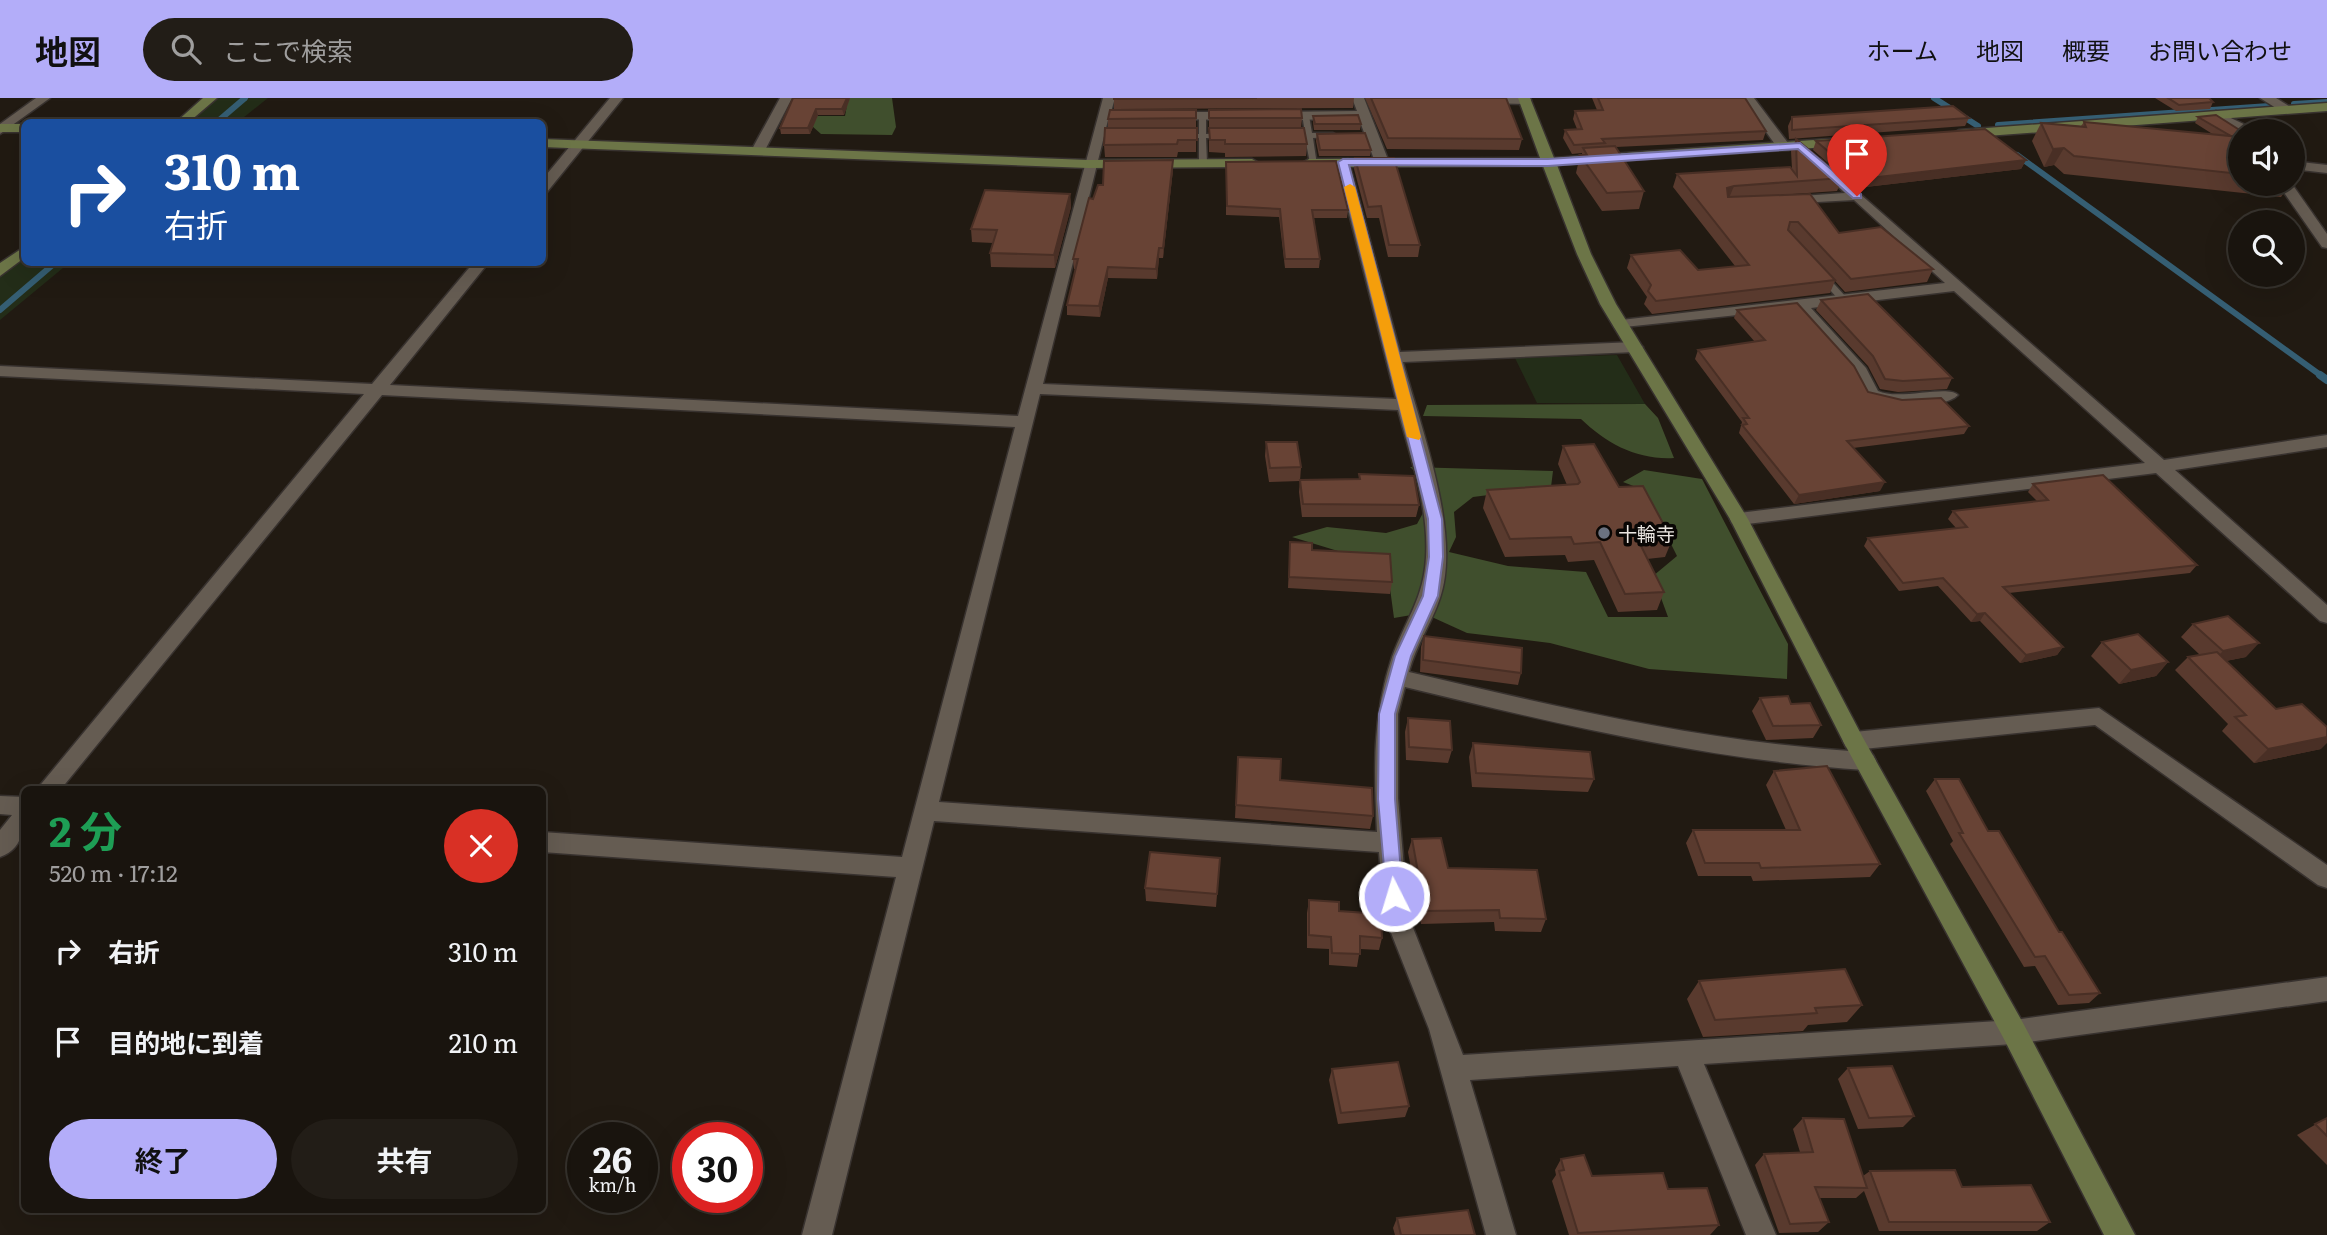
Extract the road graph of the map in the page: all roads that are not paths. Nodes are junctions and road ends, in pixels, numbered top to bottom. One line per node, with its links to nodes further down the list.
1 (44, 98): 22 (street)
2 (211, 98): 20 (street)
3 (617, 98): 33 (street)
4 (786, 98): 36 (street)
5 (1109, 98): 15 (street)
6 (1358, 98): 13 (street)
7 (1445, 98): 10 (street)
8 (1748, 98): 35 (street)
9 (2266, 98): 12 (street)
10 (1525, 99): 42 (street)
11 (2327, 107): 12 (street)
12 (2289, 110): 14 (street)
13 (1364, 115): 18 (street); 38 (street)
14 (2216, 115): 21 (street); 27 (street)
15 (1103, 116): 16 (street); 43 (street)
16 (1128, 116)
17 (1152, 116): 19 (street)
18 (1305, 116): 19 (street); 30 (lane)
19 (1202, 117): 24 (lane)
20 (186, 119)
21 (2228, 121)
22 (1, 128): 23 (street)
23 (21, 128)
24 (1202, 135): 25 (lane); 28 (lane); 39 (lane)
25 (1229, 135)
26 (1346, 135): 30 (lane)
27 (1945, 135)
28 (1163, 136)
29 (1282, 136): 30 (lane)
30 (1308, 136): 41 (lane)
31 (546, 142): 33 (street)
32 (1853, 142): 34 (street)
33 (579, 144): 36 (street); 46 (street)
34 (1800, 146): 35 (street); 47 (street)
35 (1784, 147): 42 (street)
36 (758, 151): 43 (street)
37 (1343, 162): 38 (street); 41 (street); 60 (street)
38 (1382, 162): 42 (street)
39 (1203, 163): 40 (street); 43 (street)
40 (1272, 163)
41 (1307, 163)
42 (1548, 163): 58 (street)
43 (1088, 164): 62 (street)
44 (2305, 166): 45 (street)
45 (2327, 169)
46 (546, 183)
47 (1857, 196): 49 (street); 55 (street)
48 (2293, 196): 50 (street)
49 (1768, 202)
50 (2327, 244)
51 (21, 254): 54 (street)
52 (479, 266): 63 (street)
53 (1815, 269): 56 (lane)
54 (0, 271)
55 (1957, 286): 56 (street); 68 (street)
56 (1843, 299): 57 (street)
57 (1800, 304): 58 (street); 64 (street)
58 (1622, 326): 59 (street)
59 (1635, 348): 60 (street); 69 (street)
60 (1393, 357): 65 (street)
61 (0, 371): 63 (street)
62 (1031, 389): 65 (street); 66 (street)
63 (376, 390): 66 (street); 74 (street)
64 (1950, 395)
65 (1406, 405): 71 (street)
66 (1023, 422): 77 (street)
67 (2327, 441): 68 (street)
68 (2159, 467): 69 (street); 70 (street)
69 (1739, 519): 72 (street)
70 (2327, 616)
71 (1398, 677): 73 (street); 80 (street)
72 (1854, 741): 73 (street); 83 (street)
73 (1865, 761): 85 (street)
74 (50, 786)
75 (0, 805): 76 (street)
76 (21, 806)
77 (925, 811): 80 (street); 82 (street)
78 (21, 821): 81 (street)
79 (546, 842): 82 (street)
80 (1389, 843): 87 (street)
81 (0, 847)
82 (910, 867): 88 (street)
83 (2327, 878)
84 (2327, 989): 85 (street)
85 (2014, 1032): 86 (street); 91 (street)
86 (1686, 1053): 87 (street); 90 (street)
87 (1453, 1068): 89 (street)
88 (817, 1235)
89 (1501, 1235)
90 (1761, 1235)
91 (2120, 1235)

